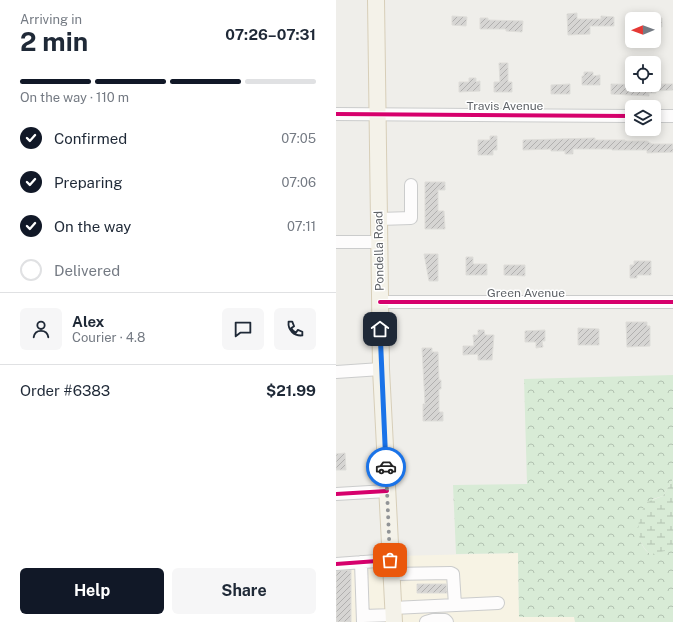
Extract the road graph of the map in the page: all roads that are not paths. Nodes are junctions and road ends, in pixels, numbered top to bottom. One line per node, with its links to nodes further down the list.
1 (376, 0): 3 (main road, Pondella Road)
2 (336, 114): 3 (street, Travis Avenue)
3 (377, 114): 4 (street, Travis Avenue); 8 (main road, Pondella Road)
4 (625, 116)
5 (661, 116): 6 (street)
6 (673, 116)
7 (411, 185): 8 (street)
8 (379, 219): 10 (main road, Pondella Road)
9 (336, 242): 10 (street)
10 (379, 242): 11 (main road, Pondella Road)
11 (380, 302): 12 (street, Green Avenue); 13 (main road, Pondella Road)
12 (673, 302)
13 (381, 369): 14 (street); 15 (main road, Pondella Road)
14 (336, 372)
15 (387, 491): 16 (street); 19 (main road, Pondella Road)
16 (336, 494)
17 (361, 562): 18 (street); 19 (street); 24 (street)
18 (336, 564)
19 (391, 567): 21 (street); 23 (main road, Pondella Road)
20 (498, 603): 21 (street)
21 (455, 605): 22 (street)
22 (432, 606): 23 (street); 25 (street)
23 (394, 615): 24 (street)
24 (363, 619)
25 (429, 621): 26 (street)
26 (447, 622)

